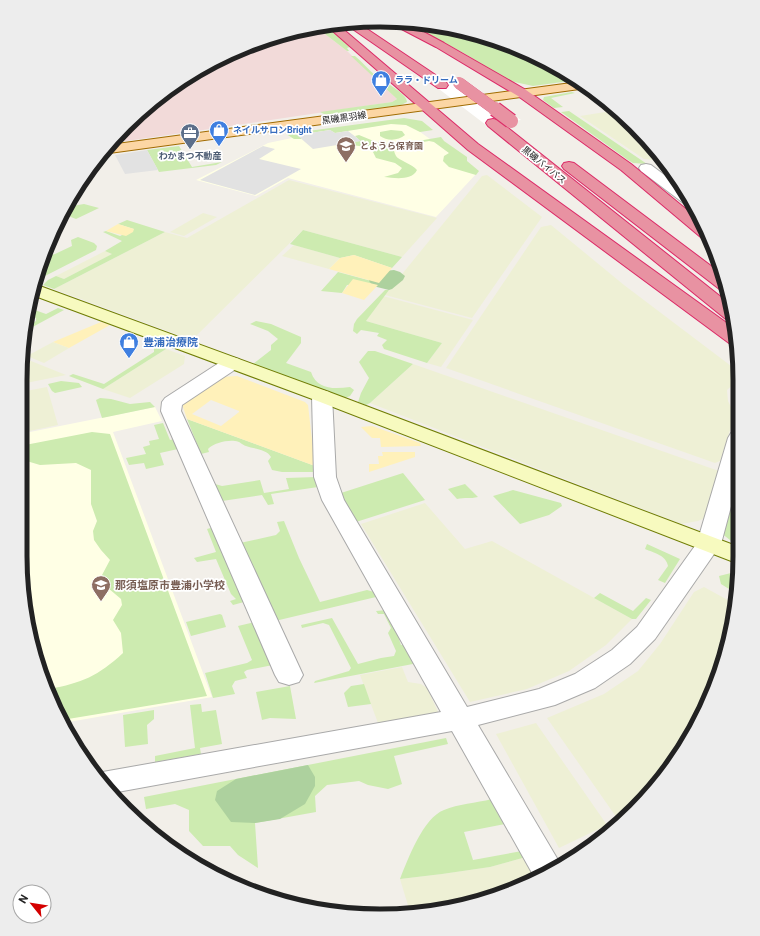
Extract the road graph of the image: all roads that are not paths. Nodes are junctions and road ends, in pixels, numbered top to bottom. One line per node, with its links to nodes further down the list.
1 (359, 28): 4 (highway, 黒磯バイパス)
2 (408, 28): 6 (highway)
3 (337, 30): 7 (highway)
4 (445, 80): 14 (highway, 黒磯バイパス, bridge); 16 (highway, 黒磯バイパス)
5 (576, 86): 6 (main road, 黒磯黒羽線)
6 (522, 94): 7 (main road, 黒磯黒羽線); 9 (highway)
7 (425, 107): 8 (main road, 黒磯黒羽線); 17 (highway)
8 (113, 149)
9 (626, 167): 10 (street); 13 (highway)
10 (646, 168): 11 (street); 12 (street)
11 (663, 169)
12 (680, 193)
13 (698, 227)
14 (718, 279)
15 (39, 291): 18 (street)
16 (726, 311)
17 (730, 335)
18 (232, 363): 19 (street); 23 (street)
19 (322, 396): 21 (street); 24 (street)
20 (733, 459): 21 (street)
21 (709, 544): 22 (street); 24 (street)
22 (733, 554)
23 (290, 675)
24 (460, 718): 25 (street); 26 (street)
25 (109, 782)
26 (546, 868)

